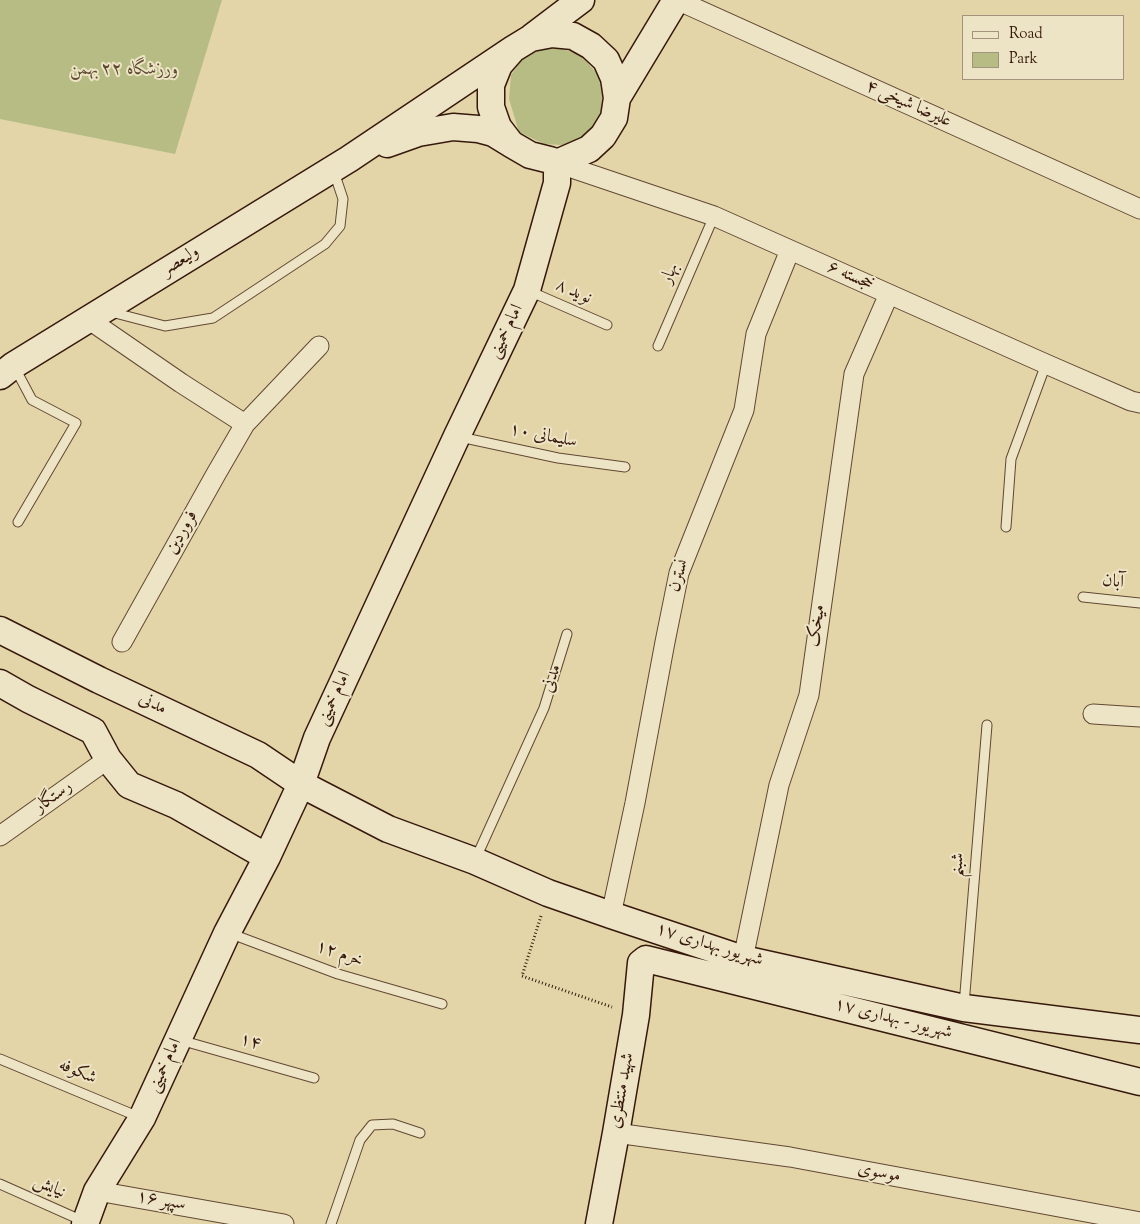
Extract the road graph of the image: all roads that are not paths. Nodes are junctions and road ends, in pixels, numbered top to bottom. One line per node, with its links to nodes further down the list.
1 (581, 0): 3 (main road)
2 (676, 0): 4 (main road); 8 (street, علیرضا شیخی ۴)
3 (522, 43): 4 (main road); 5 (main road); 7 (main road)
4 (617, 98): 6 (main road)
5 (511, 144): 6 (main road); 7 (main road)
6 (556, 162): 9 (street, خجسته ۶); 11 (main road, امام خمینی)
7 (341, 164): 13 (main road, ولیعصر); 13 (lane)
8 (1140, 210)
9 (714, 216): 10 (street, خجسته ۶); 16 (lane, بهار)
10 (790, 250): 12 (street, خجسته ۶); 39 (street, نسترن)
11 (527, 290): 14 (lane, نوید ۸); 21 (main road, امام خمینی)
12 (889, 294): 17 (street, خجسته ۶); 42 (street, میخک)
13 (96, 315): 18 (main road, ولیعصر); 20 (street)
14 (606, 325)
15 (319, 346): 20 (street, فروردین)
16 (658, 346)
17 (1046, 364): 19 (street, خجسته ۶); 24 (lane)
18 (5, 371): 23 (lane)
19 (1140, 403)
20 (246, 424): 29 (street, فروردین)
21 (456, 436): 22 (lane, سلیمانی ۱۰); 35 (main road, امام خمینی)
22 (625, 467)
23 (18, 522)
24 (1006, 527)
25 (1083, 597): 26 (lane, آبان)
26 (1140, 602)
27 (0, 630): 35 (main road, مدنی)
28 (567, 634): 38 (lane, مدنی)
29 (122, 642)
30 (0, 683): 34 (main road)
31 (1093, 714): 32 (street)
32 (1140, 717)
33 (987, 726): 44 (lane, شبنم)
34 (108, 759): 36 (street, رستگار); 37 (main road)
35 (300, 784): 37 (main road, امام خمینی); 38 (main road, ۱۷ شهریور بهداری)
36 (0, 836)
37 (267, 857): 40 (main road, امام خمینی)
38 (475, 861): 39 (main road, ۱۷ شهریور بهداری)
39 (610, 915): 42 (main road, ۱۷ شهریور بهداری)
40 (227, 933): 43 (lane, خرم ۱۲); 46 (main road, امام خمینی)
41 (646, 959): 49 (main road, ۱۷ شهریور - بهداری); 52 (main road, شهید منتظری)
42 (743, 959): 44 (main road, ۱۷ شهریور بهداری)
43 (442, 1004)
44 (964, 1008): 45 (main road, ۱۷ شهریور بهداری)
45 (1140, 1030)
46 (178, 1039): 48 (lane, ۱۴); 50 (main road, امام خمینی)
47 (0, 1059): 50 (lane, شکوفه)
48 (314, 1078)
49 (1140, 1082)
50 (142, 1118): 54 (main road, امام خمینی)
51 (420, 1133): 58 (lane)
52 (616, 1133): 55 (street, موسوی); 59 (main road, شهید منتظری)
53 (0, 1184): 56 (lane, نیایش)
54 (98, 1191): 56 (main road, امام خمینی); 57 (street, سپهر ۱۶)
55 (1140, 1222)
56 (85, 1223)
57 (284, 1224)
58 (331, 1224)
59 (598, 1224)

